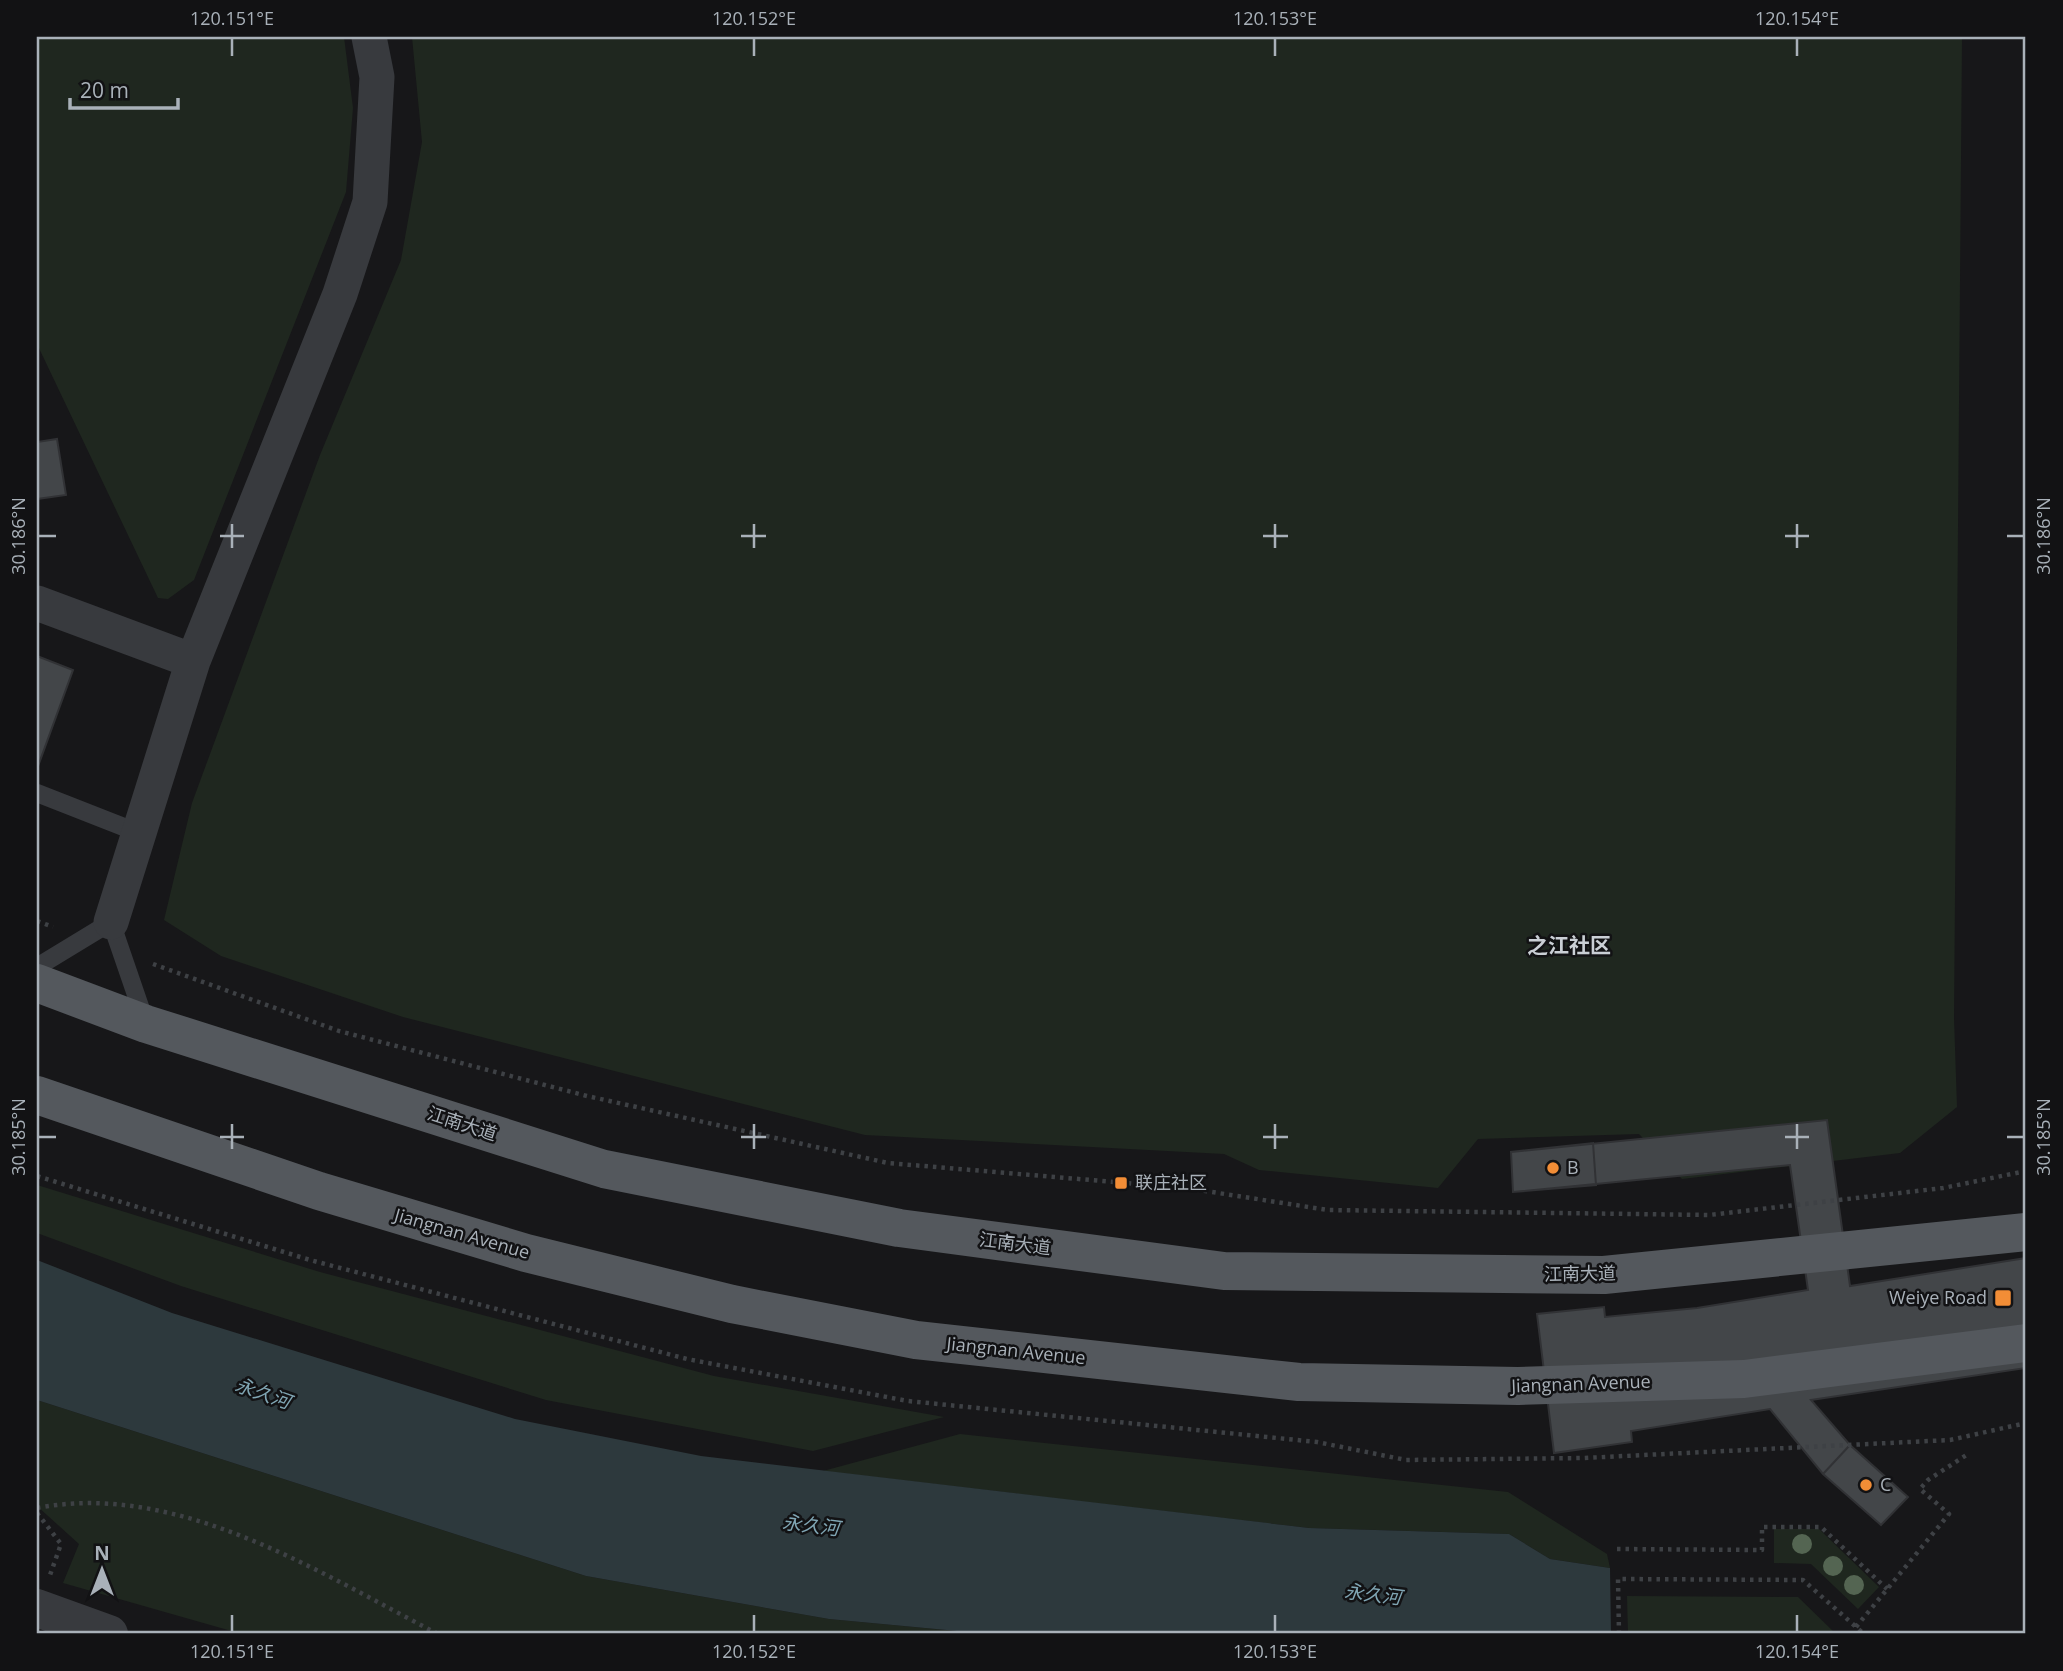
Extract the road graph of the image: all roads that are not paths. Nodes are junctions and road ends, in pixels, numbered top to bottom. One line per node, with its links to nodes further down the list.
1 (369, 37): 3 (street)
2 (37, 603): 3 (street)
3 (193, 662): 5 (street)
4 (37, 793): 5 (lane)
5 (139, 833): 6 (street)
6 (105, 938): 7 (lane); 9 (lane)
7 (37, 967)
8 (37, 984): 9 (main road, 江南大道)
9 (146, 1024): 11 (main road, 江南大道)
10 (37, 1095): 12 (main road, Jiangnan Avenue)
11 (2026, 1232)
12 (2026, 1343)
13 (42, 1596): 14 (street)
14 (108, 1634)

